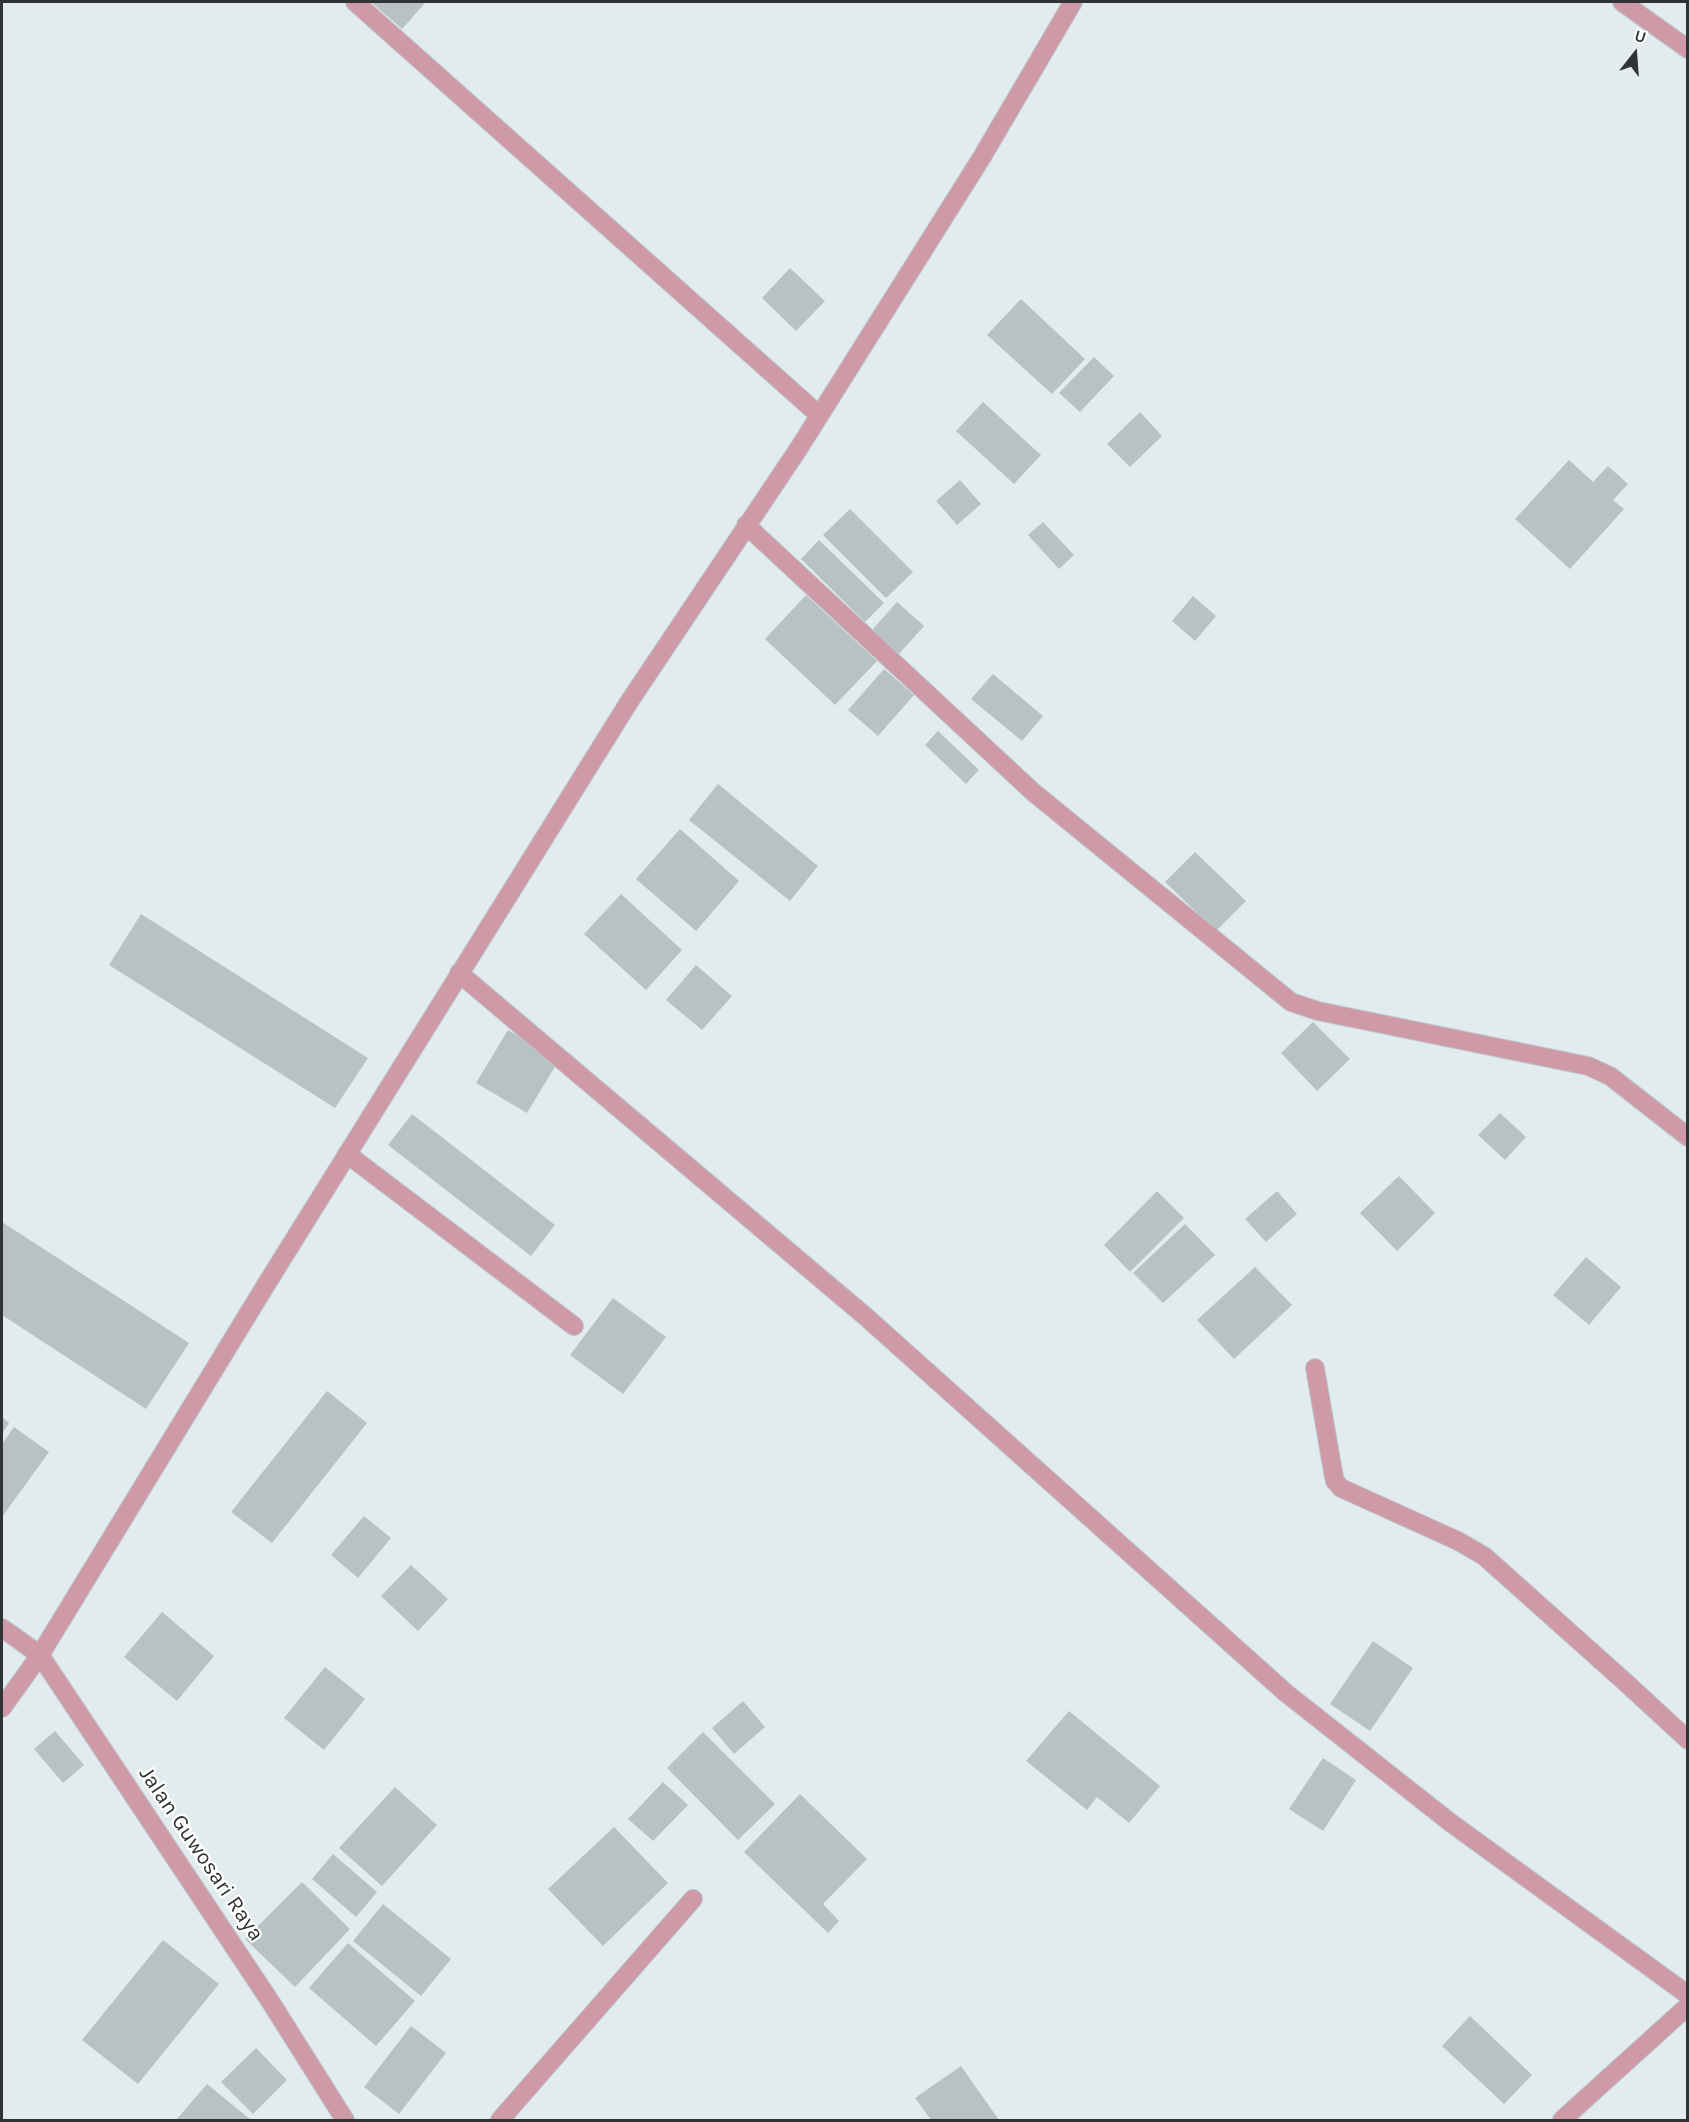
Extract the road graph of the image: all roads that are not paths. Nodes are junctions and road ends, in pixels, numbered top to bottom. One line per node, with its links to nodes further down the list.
1 (355, 2): 5 (street)
2 (1073, 2): 5 (street)
3 (1623, 2): 4 (street)
4 (1688, 49)
5 (819, 415): 6 (street)
6 (746, 525): 7 (street); 8 (street)
7 (459, 973): 9 (street); 17 (street)
8 (1688, 1137)
9 (347, 1154): 10 (street); 13 (street)
10 (574, 1326)
11 (1315, 1368): 15 (street)
12 (2, 1628): 13 (street, Jalan Guwosari Raya)
13 (40, 1655): 14 (street); 19 (street, Jalan Guwosari Raya)
14 (2, 1708)
15 (1688, 1740)
16 (693, 1899): 20 (street)
17 (1688, 1995)
18 (1688, 2006): 21 (street)
19 (345, 2121)
20 (500, 2121)
21 (1562, 2121)

